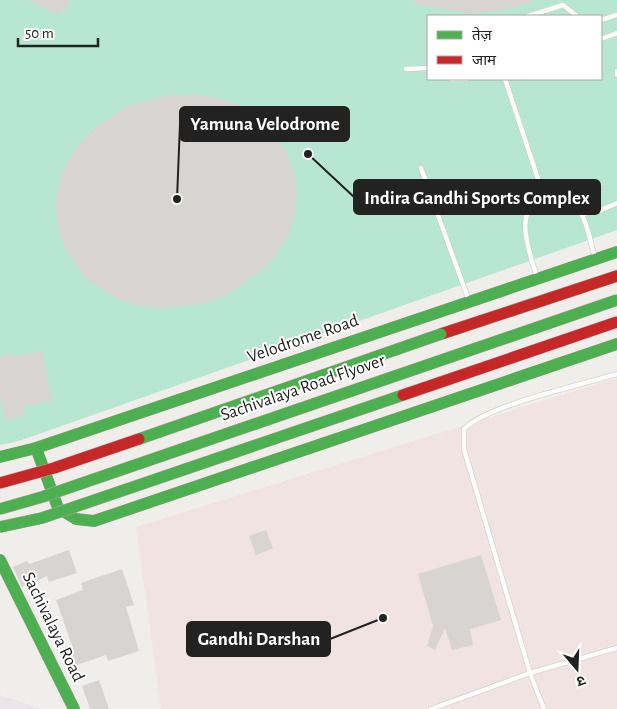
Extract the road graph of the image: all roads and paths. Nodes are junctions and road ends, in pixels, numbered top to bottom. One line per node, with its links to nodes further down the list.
1 (531, 15): 2 (lane)
2 (576, 15)
3 (617, 15): 4 (lane)
4 (602, 20)
5 (617, 33): 6 (lane)
6 (602, 39)
7 (427, 68): 8 (lane)
8 (406, 69)
9 (617, 71): 10 (lane)
10 (617, 75)
11 (505, 80): 13 (lane)
12 (421, 168): 21 (lane)
13 (544, 197): 15 (lane); 19 (lane)
14 (617, 203): 15 (lane)
15 (581, 214): 17 (lane)
16 (617, 252): 17 (main road, Velodrome Road)
17 (595, 260): 19 (main road, Velodrome Road)
18 (617, 276): 27 (main road, Sachivalaya Road Flyover, bridge)
19 (538, 279): 21 (main road, Velodrome Road)
20 (617, 300): 28 (main road, Sachivalaya Road Flyover, bridge)
21 (469, 302): 25 (main road, Velodrome Road)
22 (617, 322): 29 (main road, bridge)
23 (617, 344): 25 (main road)
24 (617, 374): 32 (lane)
25 (36, 448): 26 (main road, Velodrome Road)
26 (0, 457)
27 (0, 482)
28 (0, 509)
29 (0, 527)
30 (0, 560): 33 (main road, Sachivalaya Road)
31 (617, 648): 32 (lane)
32 (530, 673): 34 (lane); 35 (lane)
33 (74, 709)
34 (431, 709)
35 (544, 709)

